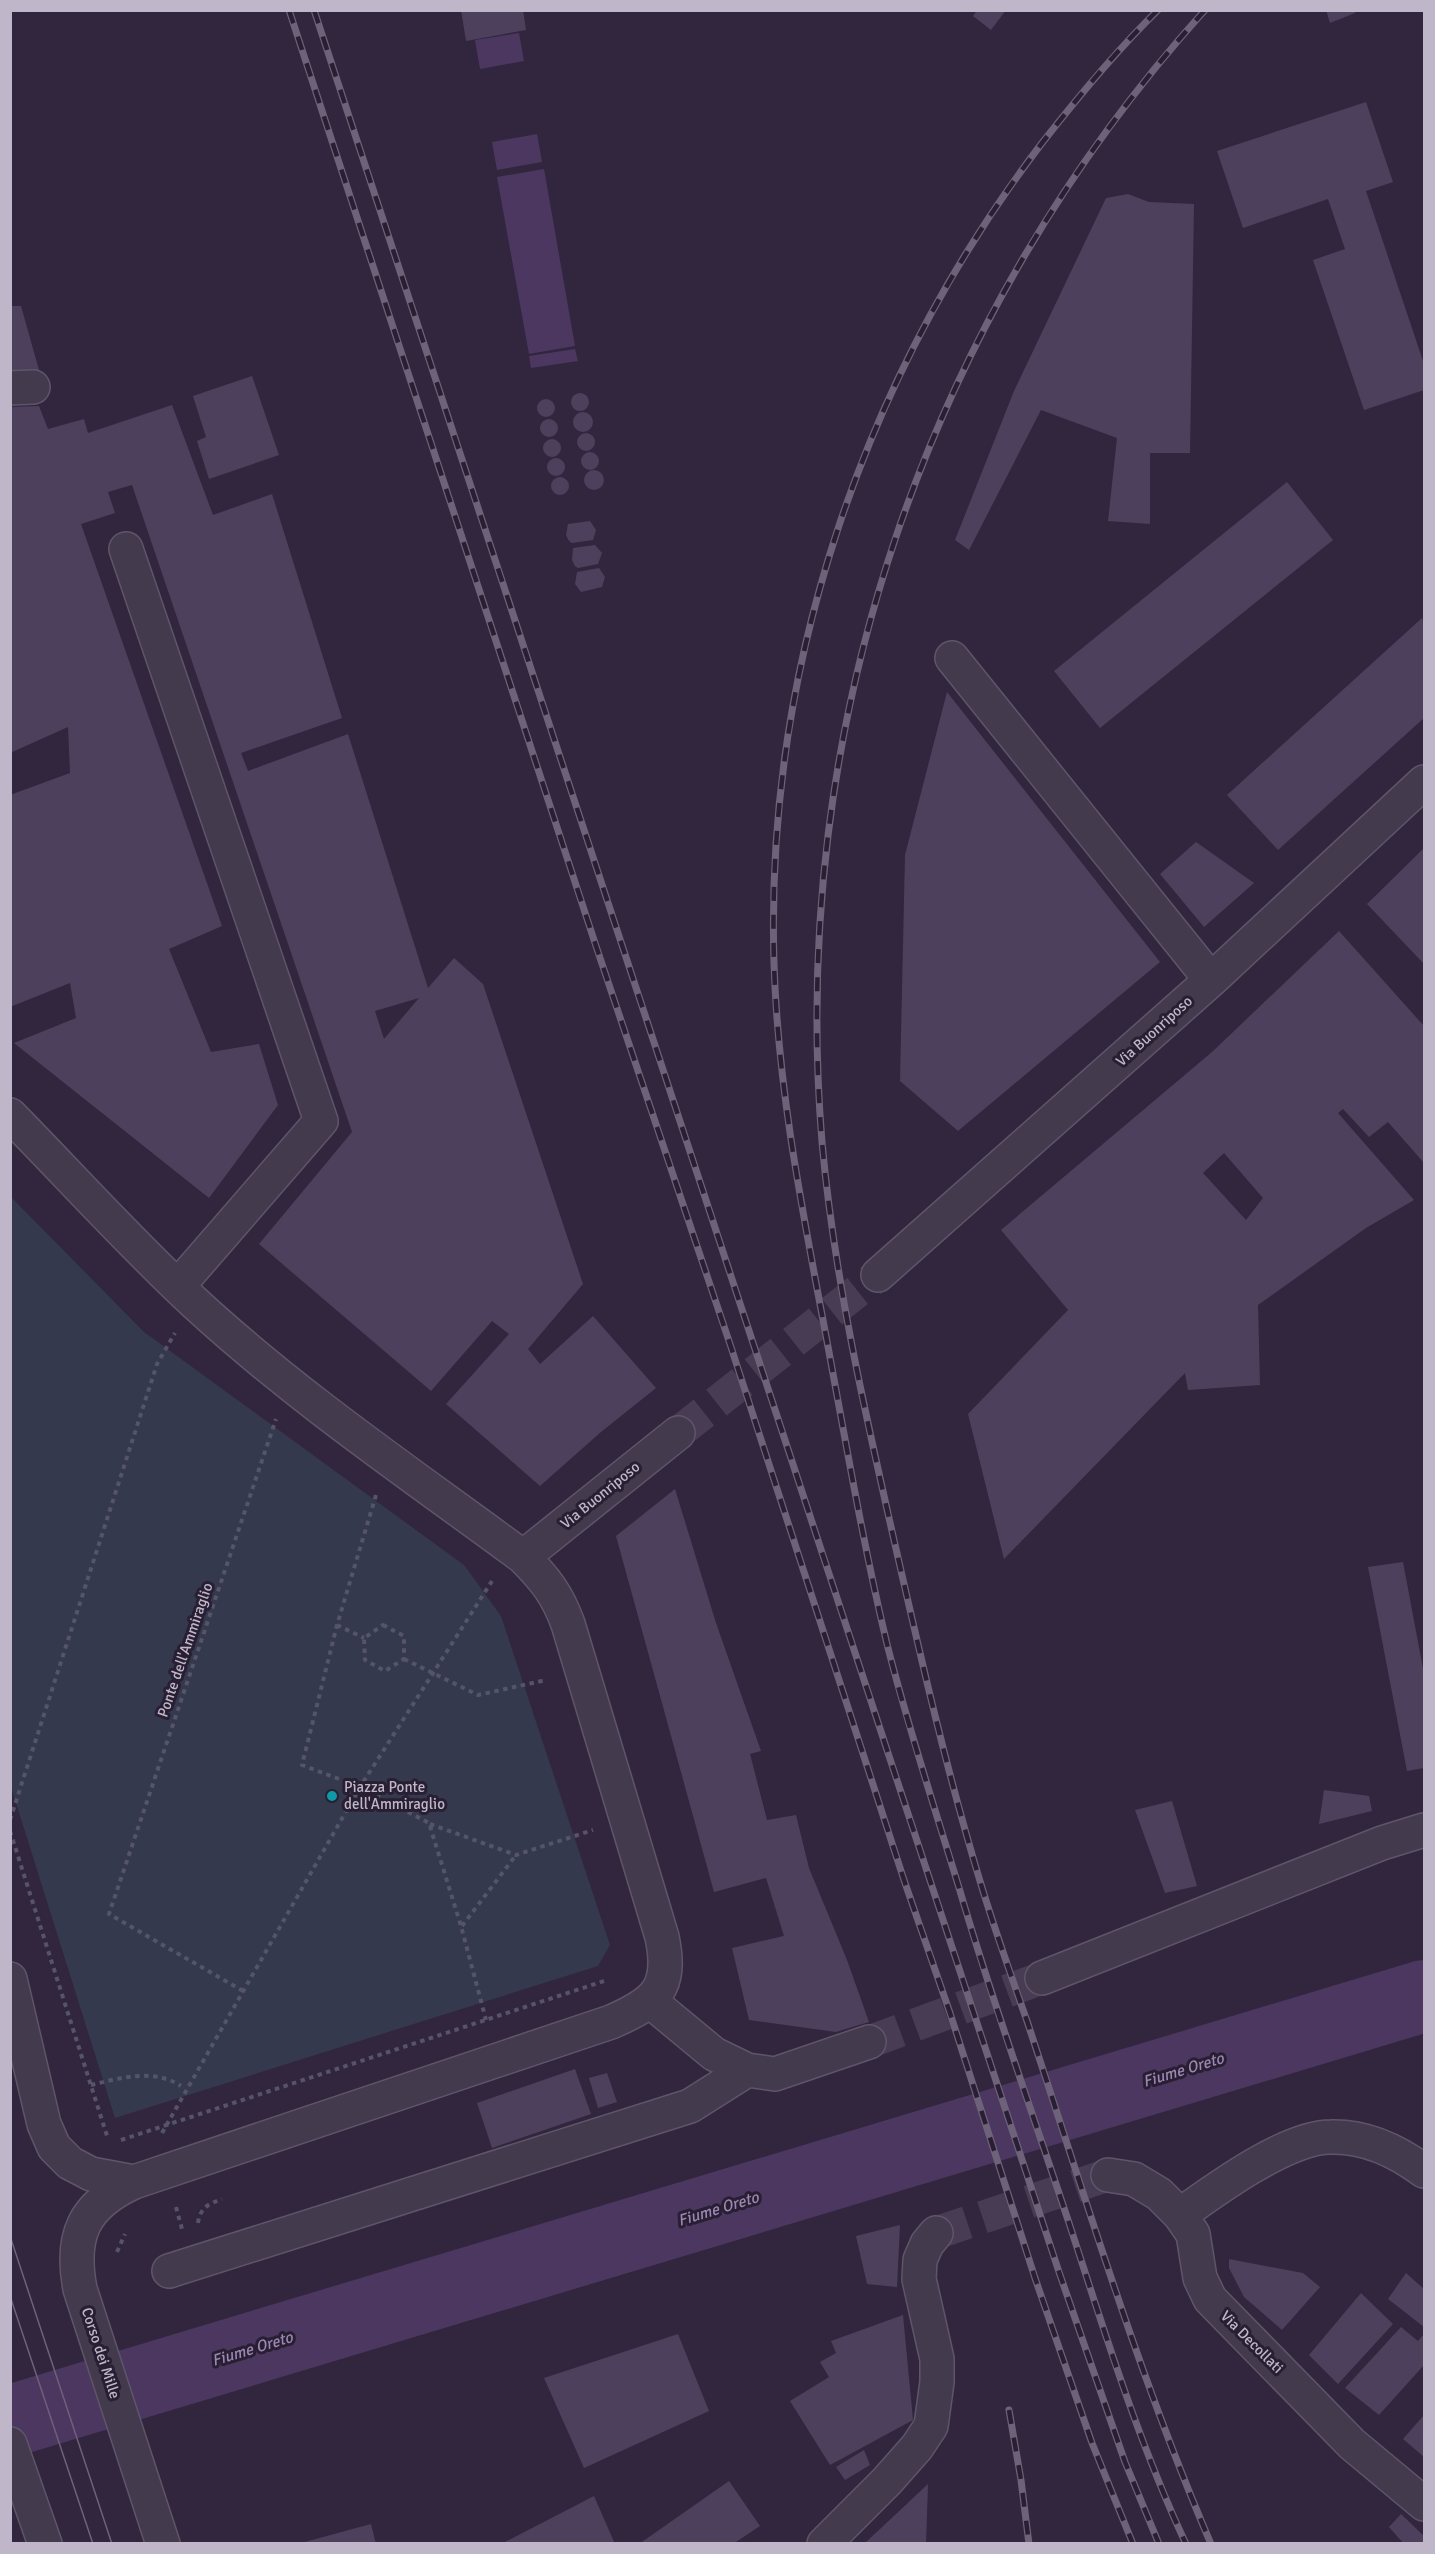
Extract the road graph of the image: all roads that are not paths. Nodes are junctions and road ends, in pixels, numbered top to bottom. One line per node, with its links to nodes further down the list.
1 (126, 549): 7 (street)
2 (952, 658): 4 (street)
3 (1425, 782): 4 (street, Via Buonriposo)
4 (1211, 980): 6 (street, Via Buonriposo)
5 (10, 1115): 7 (street)
6 (879, 1275)
7 (178, 1286): 9 (street)
8 (678, 1433): 9 (street, Via Buonriposo)
9 (524, 1557): 13 (street)
10 (1425, 1830): 11 (street)
11 (1042, 1978)
12 (10, 1979): 18 (street)
13 (650, 2001): 15 (street); 18 (street, Corso dei Mille)
14 (869, 2042): 15 (street)
15 (747, 2070): 21 (street)
16 (1425, 2171): 19 (street)
17 (1108, 2175): 19 (street, Via Decollati)
18 (134, 2182): 25 (street, Corso dei Mille)
19 (1180, 2215): 23 (street, Via Decollati)
20 (936, 2233): 26 (street)
21 (169, 2271)
22 (10, 2444): 24 (street)
23 (1425, 2504)
24 (41, 2534)
25 (163, 2544)
26 (824, 2544)

